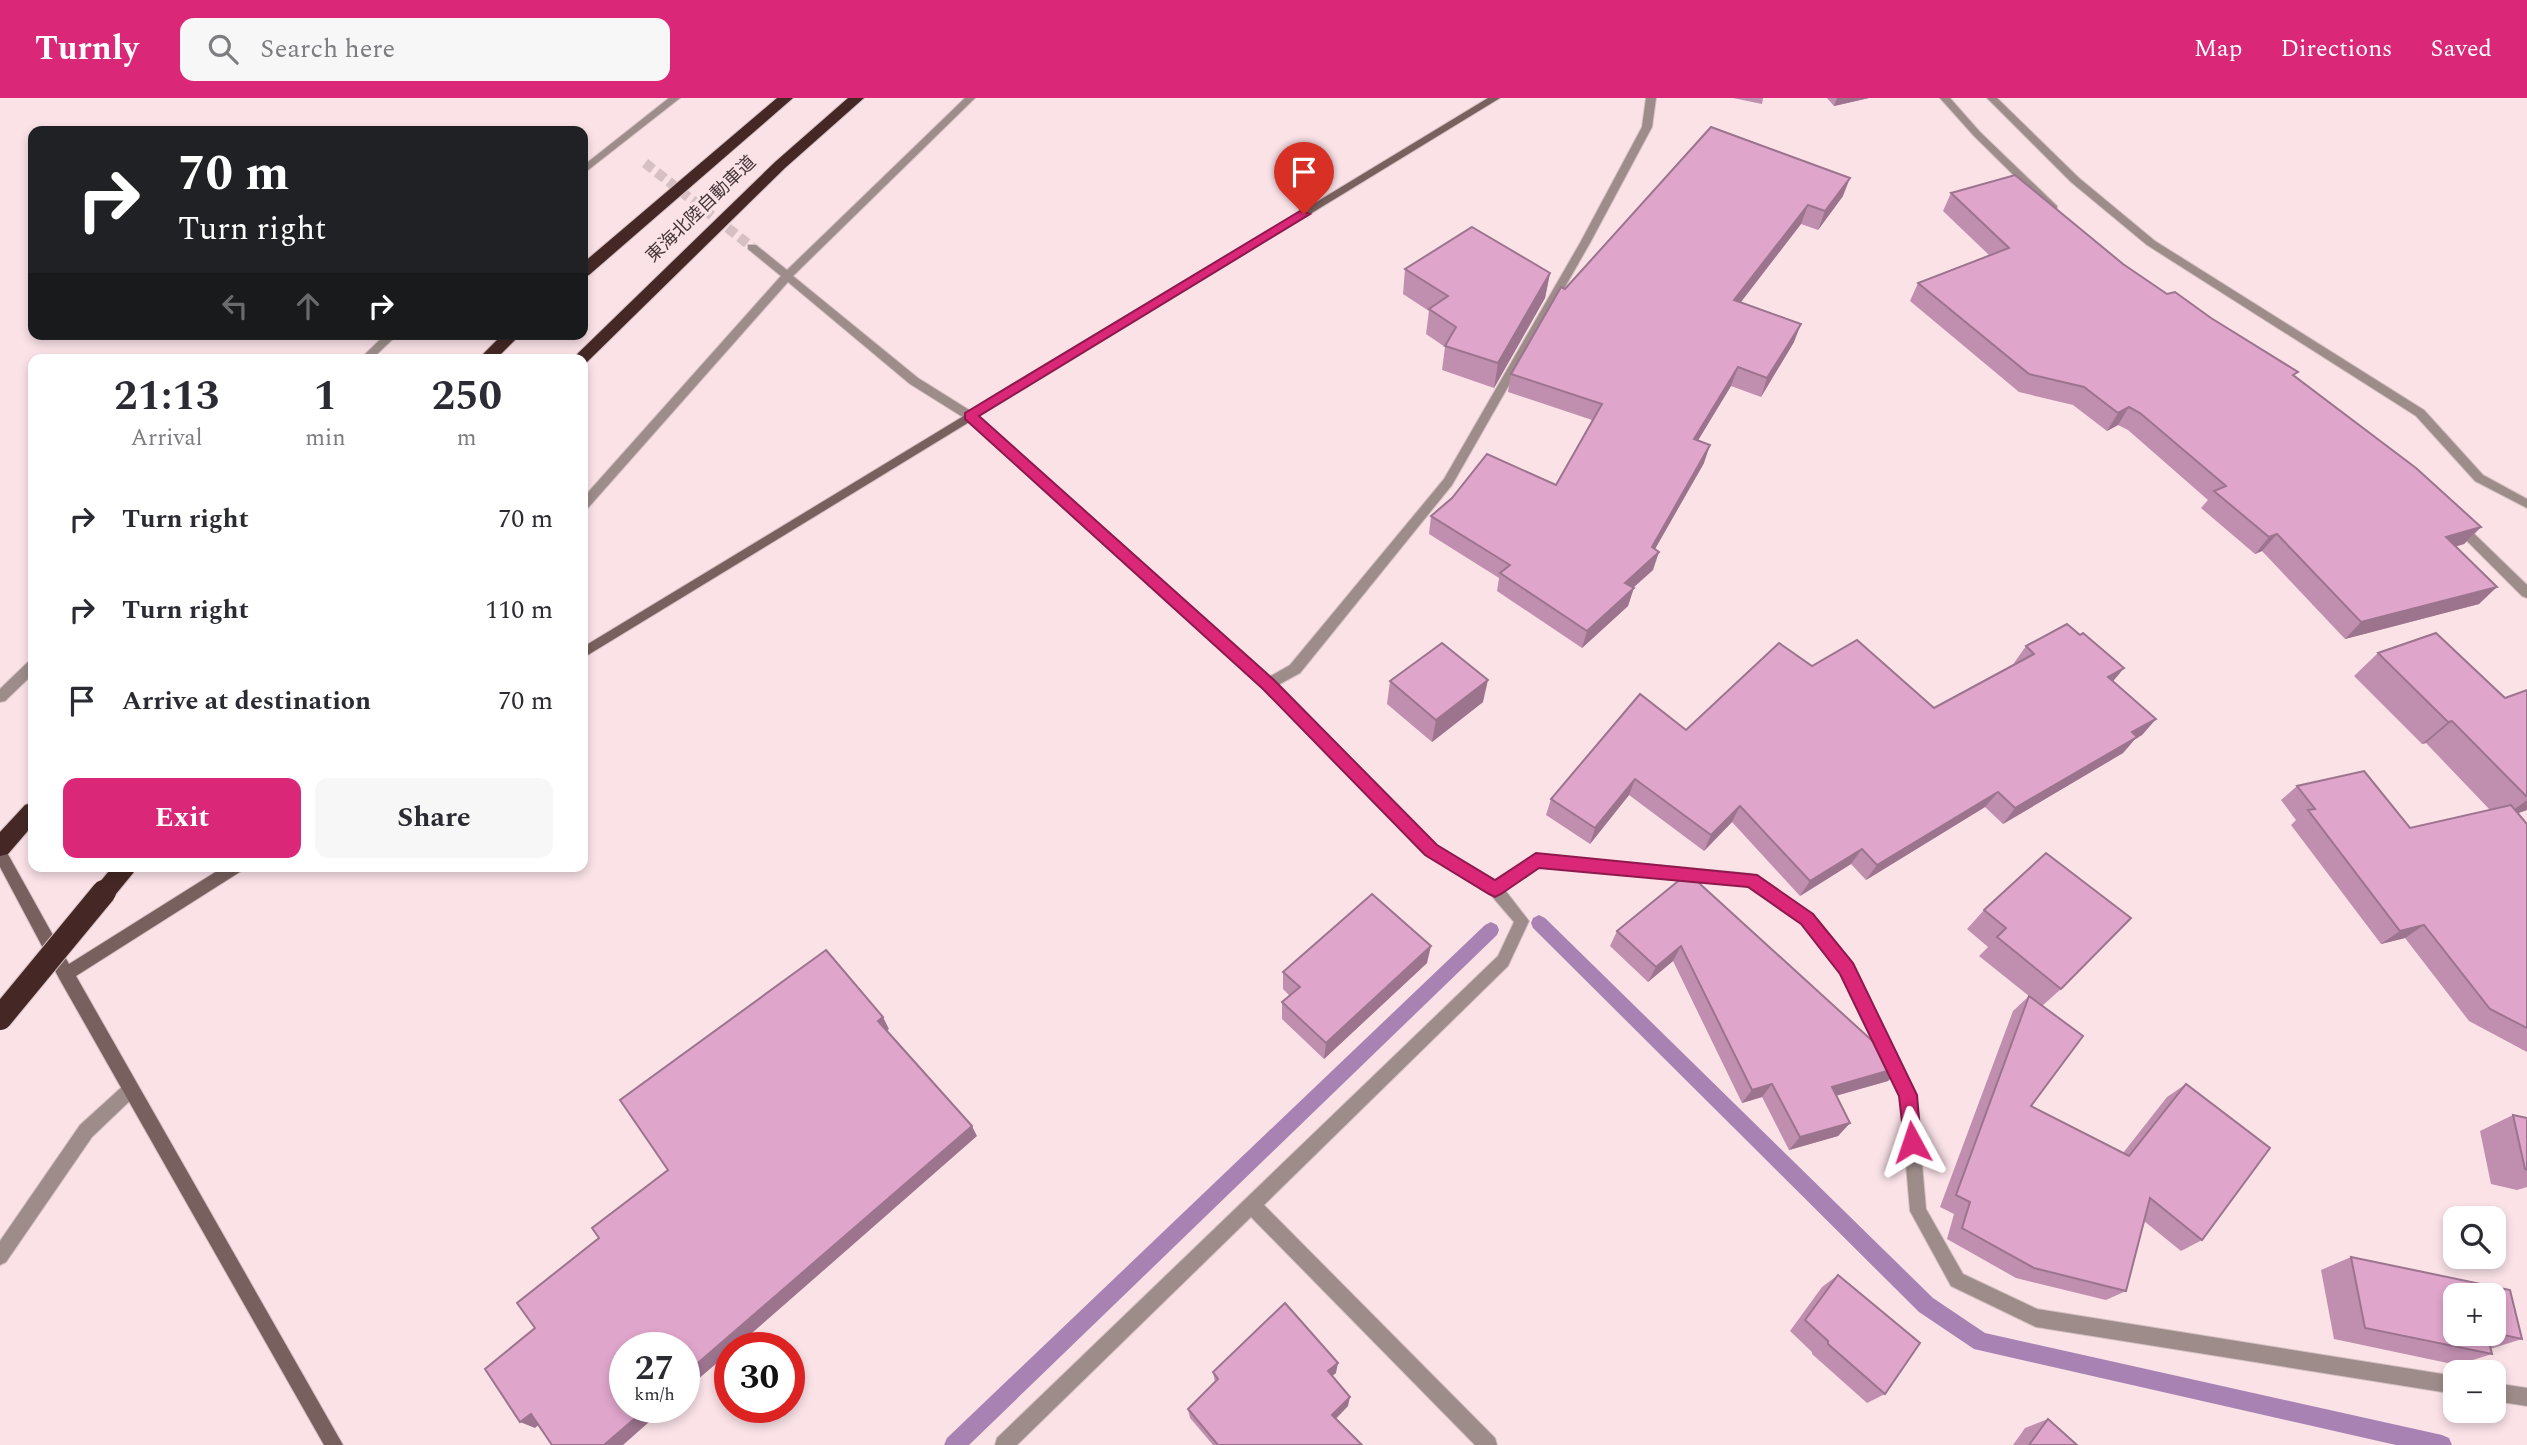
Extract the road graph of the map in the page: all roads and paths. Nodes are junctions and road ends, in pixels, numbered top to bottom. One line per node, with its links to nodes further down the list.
1 (675, 98): 9 (street)
2 (786, 98): 12 (highway, 東海北陸自動車道)
3 (858, 98): 18 (highway, 東海北陸自動車道)
4 (970, 98): 13 (street)
5 (1495, 98): 19 (street)
6 (1651, 98): 26 (street)
7 (1945, 98): 10 (street)
8 (1992, 98): 21 (street)
9 (588, 167)
10 (2067, 221)
11 (752, 247): 13 (street)
12 (588, 267)
13 (787, 276): 19 (street); 20 (street)
14 (386, 340): 16 (street)
15 (507, 340): 17 (highway)
16 (371, 354)
17 (491, 354)
18 (585, 354)
19 (970, 416): 24 (street); 26 (street)
20 (588, 500)
21 (2527, 504)
22 (2448, 515): 23 (street)
23 (2527, 593)
24 (588, 650)
25 (28, 671): 27 (street)
26 (1268, 684): 33 (street)
27 (0, 697)
28 (28, 816): 29 (highway)
29 (0, 847)
30 (0, 853): 34 (street)
31 (121, 872): 35 (highway, bridge)
32 (229, 872): 34 (street)
33 (1495, 889): 37 (street); 39 (street)
34 (65, 975): 36 (street)
35 (0, 1018)
36 (130, 1090): 38 (street); 42 (street)
37 (1251, 1204): 43 (street); 44 (street)
38 (0, 1256)
39 (2443, 1383)
40 (2506, 1394): 41 (street)
41 (2527, 1397)
42 (334, 1445)
43 (1004, 1445)
44 (1488, 1445)

